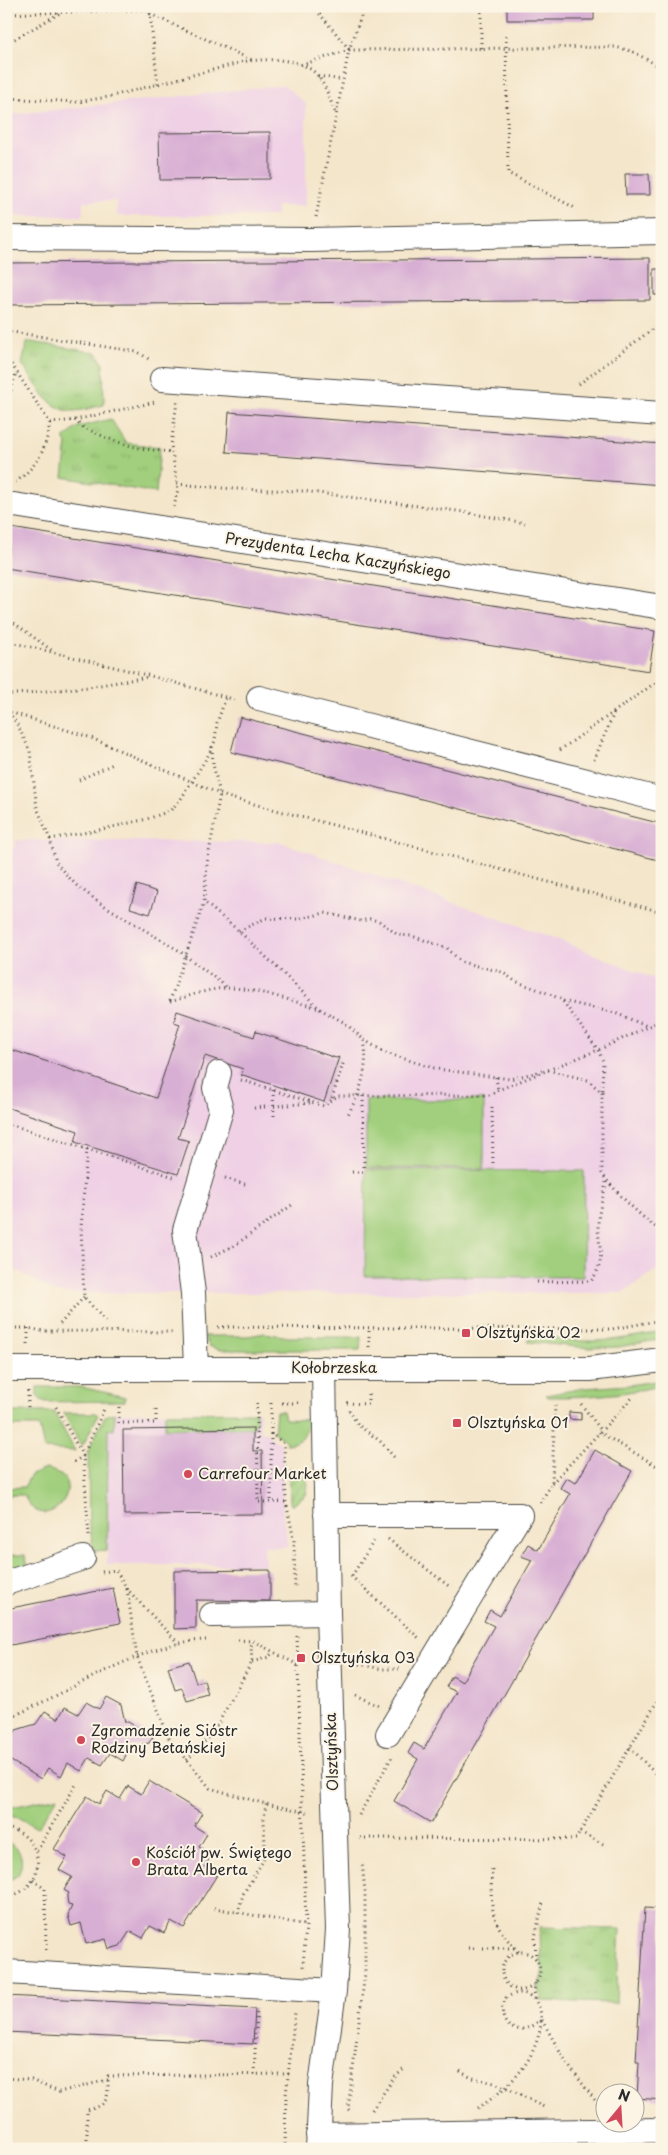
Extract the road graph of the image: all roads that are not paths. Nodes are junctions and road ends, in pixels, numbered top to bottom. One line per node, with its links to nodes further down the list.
1 (662, 232): 2 (street)
2 (8, 238)
3 (168, 387): 4 (street)
4 (662, 414)
5 (13, 495): 6 (street, Prezydenta Lecha Kaczyńskiego)
6 (662, 607)
7 (259, 698): 8 (street)
8 (662, 800)
9 (219, 1073): 11 (street)
10 (662, 1360): 12 (street, Kołobrzeska)
11 (196, 1368): 12 (street, Kołobrzeska); 13 (street, Kołobrzeska)
12 (324, 1368): 14 (street, Olsztyńska)
13 (6, 1369)
14 (326, 1515): 17 (street, Olsztyńska); 19 (street)
15 (89, 1557): 16 (street)
16 (6, 1583)
17 (328, 1613): 18 (street); 21 (street, Olsztyńska)
18 (212, 1615)
19 (388, 1734)
20 (6, 1972): 21 (street)
21 (334, 1990): 23 (street, Olsztyńska)
22 (662, 2130): 23 (street, Olsztyńska)
23 (318, 2142)

